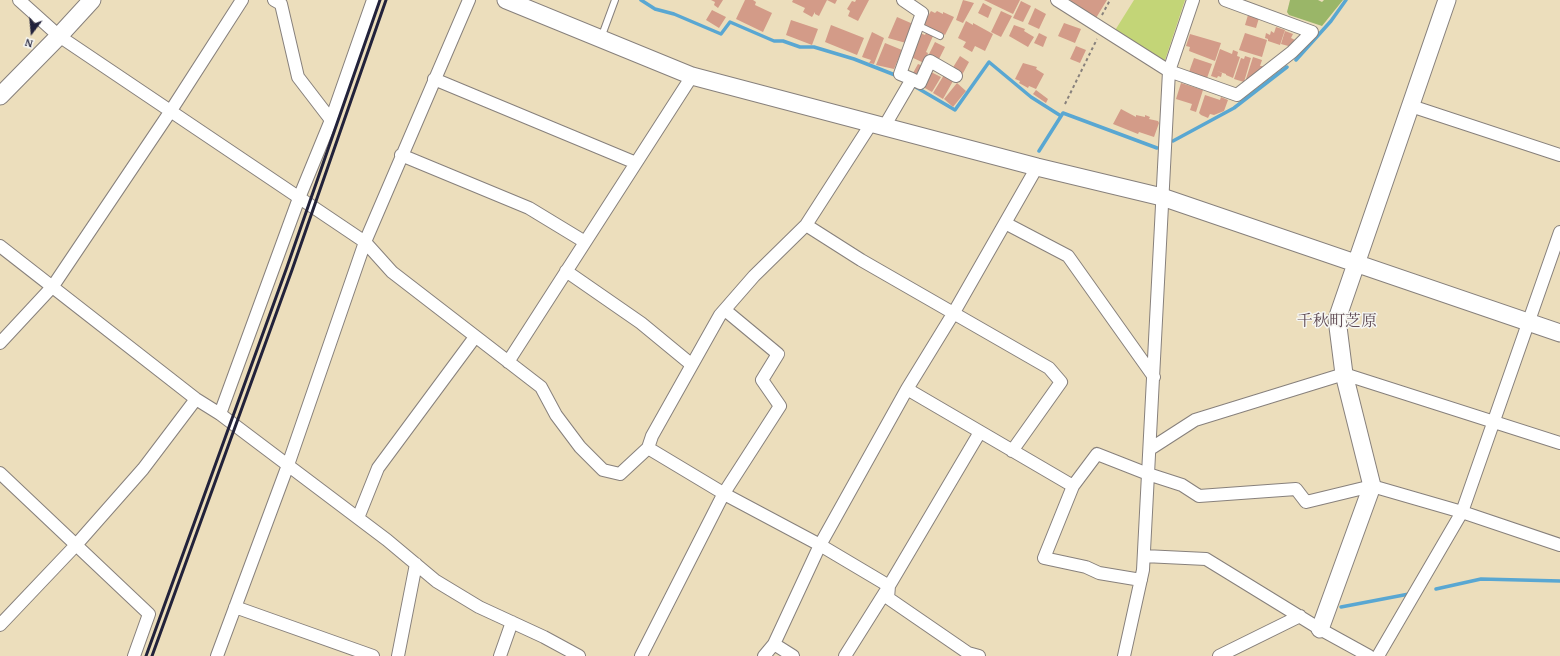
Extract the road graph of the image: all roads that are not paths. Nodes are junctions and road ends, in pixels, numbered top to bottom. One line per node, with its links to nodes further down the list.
1 (19, 0): 15 (street)
2 (92, 0): 15 (street)
3 (242, 0): 25 (street)
4 (372, 0): 26 (street)
5 (469, 0): 21 (street)
6 (506, 0): 17 (street)
7 (615, 0): 17 (lane)
8 (903, 0): 14 (street)
9 (1057, 0): 18 (street)
10 (1193, 0): 18 (street)
11 (1225, 0): 18 (street)
12 (1447, 0): 24 (street)
13 (279, 1): 26 (street)
14 (917, 25): 16 (lane); 22 (street)
15 (59, 36): 23 (street); 25 (street)
16 (940, 36)
17 (600, 39): 19 (street)
18 (1169, 71): 32 (street)
19 (692, 76): 27 (street); 30 (street)
20 (956, 76): 22 (street)
21 (434, 79): 28 (street); 30 (street)
22 (912, 80): 27 (street)
23 (0, 96)
24 (1411, 106): 29 (street); 40 (street)
25 (170, 112): 33 (street); 42 (street)
26 (330, 120): 33 (street)
27 (878, 125): 31 (street); 35 (street)
28 (401, 155): 37 (street); 38 (street)
29 (1560, 155)
30 (636, 163): 38 (street)
31 (1037, 167): 32 (street); 34 (street)
32 (1162, 197): 40 (street); 52 (street)
33 (299, 198): 37 (street); 55 (street)
34 (1004, 223): 44 (street); 52 (street)
35 (806, 225): 43 (street); 44 (street)
36 (1560, 232): 45 (street)
37 (365, 242): 47 (street); 62 (street)
38 (585, 242): 41 (street)
39 (0, 246): 42 (street)
40 (1357, 264): 45 (street); 51 (street)
41 (566, 271): 49 (street); 50 (street)
42 (53, 286): 48 (street); 54 (street)
43 (725, 310): 50 (street); 67 (street)
44 (953, 314): 53 (street); 61 (street)
45 (1529, 323): 46 (street); 56 (street)
46 (1560, 333)
47 (475, 337): 49 (street); 69 (street)
48 (0, 343)
49 (508, 362): 59 (street)
50 (692, 366): 59 (street)
51 (1344, 374): 56 (street); 60 (street); 66 (street)
52 (1154, 377): 60 (street)
53 (907, 388): 57 (street); 71 (street)
54 (196, 399): 55 (street); 70 (street)
55 (220, 414): 62 (street)
56 (1494, 422): 58 (street); 68 (street)
57 (980, 432): 61 (street); 76 (street)
58 (1560, 443)
59 (648, 448): 67 (street)
60 (1150, 449): 64 (street)
61 (1012, 450): 65 (street)
62 (288, 465): 69 (street); 77 (street)
63 (0, 473): 70 (street)
64 (1148, 474): 65 (street); 66 (street); 73 (street)
65 (1073, 486): 75 (street)
66 (1372, 486): 68 (street); 81 (street)
67 (724, 494): 71 (street); 90 (street)
68 (1462, 512): 72 (street); 97 (street)
69 (358, 518): 74 (street)
70 (76, 545): 80 (street); 84 (street)
71 (820, 545): 76 (street); 82 (street)
72 (1560, 545)
73 (1144, 556): 75 (street); 78 (street)
74 (416, 564): 79 (street); 87 (street)
75 (1141, 580): 94 (street)
76 (889, 586): 83 (street); 93 (street)
77 (235, 607): 85 (street); 86 (street)
78 (1300, 616): 81 (street); 95 (street)
79 (512, 622): 88 (street); 89 (street)
80 (0, 625)
81 (1320, 629): 96 (street)
82 (774, 644): 91 (street); 92 (street)
83 (971, 655)
84 (134, 656)
85 (218, 656)
86 (373, 656)
87 (398, 656)
88 (500, 656)
89 (579, 656)
90 (641, 656)
91 (764, 656)
92 (793, 656)
93 (845, 656)
94 (1124, 656)
95 (1219, 656)
96 (1369, 656)
97 (1378, 656)

